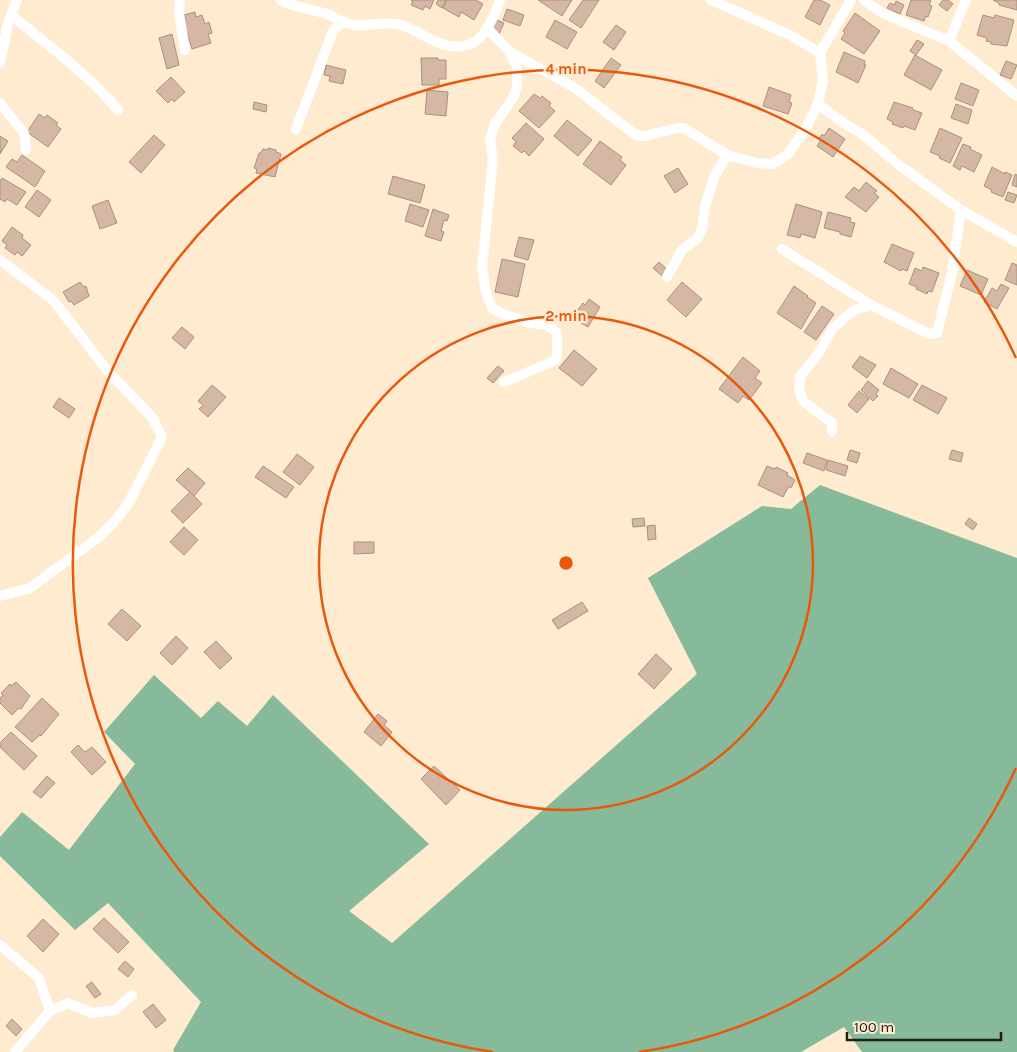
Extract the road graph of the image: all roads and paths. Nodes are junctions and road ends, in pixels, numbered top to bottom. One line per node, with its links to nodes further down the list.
1 (17, 0): 10 (street)
2 (180, 0): 14 (street)
3 (280, 0): 11 (street)
4 (500, 0): 12 (street)
5 (711, 0): 9 (street)
6 (852, 0): 16 (street)
7 (864, 0): 13 (street)
8 (966, 0): 13 (street)
9 (728, 3): 16 (street)
10 (6, 22): 17 (street); 21 (street)
11 (342, 22): 12 (street); 22 (street)
12 (487, 28): 15 (street)
13 (950, 41): 18 (street)
14 (185, 50)
15 (510, 52): 24 (street); 31 (street)
16 (820, 53): 20 (street)
17 (0, 63)
18 (1017, 96)
19 (0, 103): 23 (street)
20 (818, 104): 24 (street); 25 (street)
21 (118, 110)
22 (296, 130)
23 (26, 150)
24 (727, 155): 29 (street)
25 (961, 210): 26 (street); 30 (street)
26 (1017, 242)
27 (782, 249): 30 (street)
28 (0, 260): 33 (street)
29 (667, 277)
30 (871, 305): 32 (street)
31 (504, 382)
32 (832, 432)
33 (0, 596)
34 (0, 945): 36 (street)
35 (132, 995): 36 (street)
36 (50, 1011): 37 (street)
37 (15, 1052)

